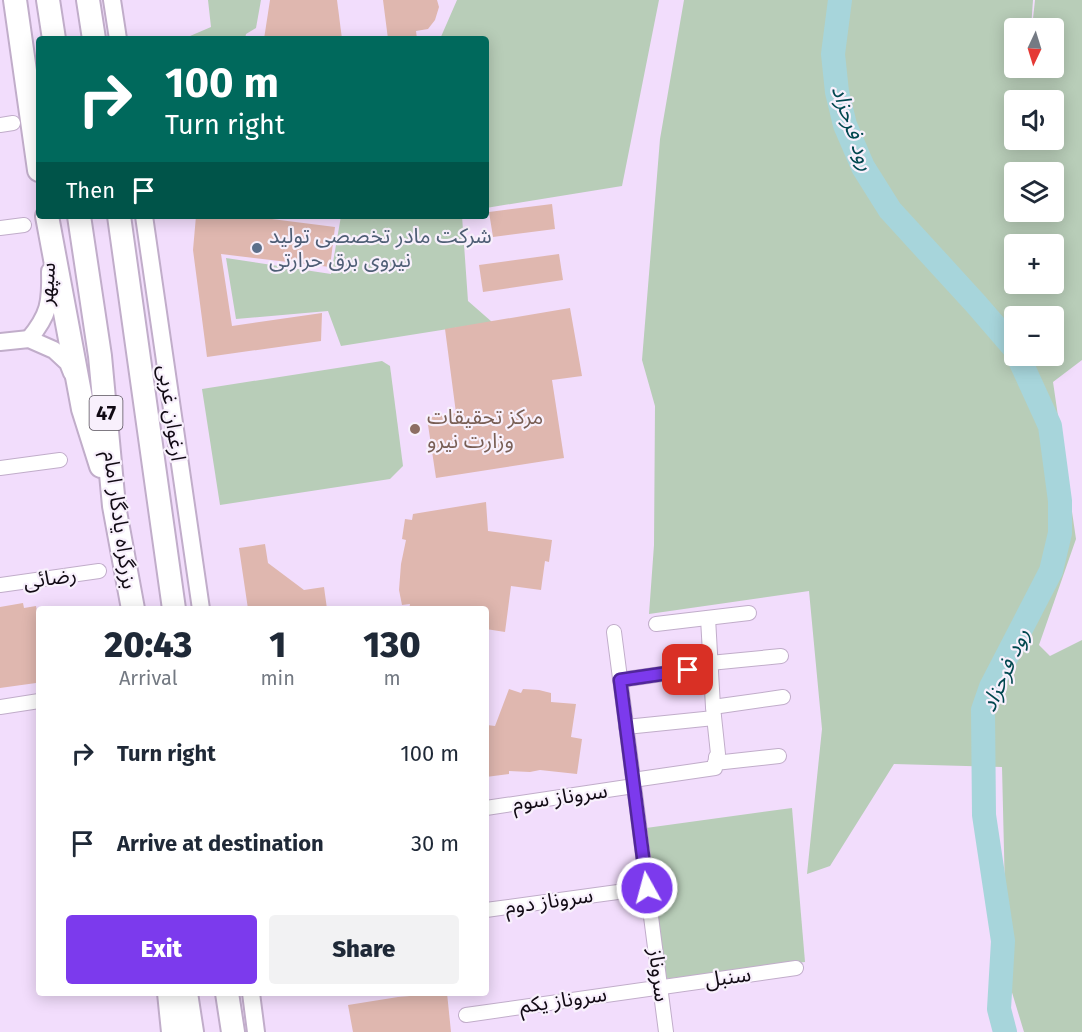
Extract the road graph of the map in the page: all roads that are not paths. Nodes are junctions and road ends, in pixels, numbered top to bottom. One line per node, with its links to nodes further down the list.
1 (15, 0): 8 (highway)
2 (48, 0): 5 (highway)
3 (88, 0): 6 (highway)
4 (112, 0): 7 (street)
5 (54, 36)
6 (94, 36)
7 (118, 36)
8 (36, 150)
9 (47, 219): 15 (street, سپهر); 17 (highway)
10 (79, 219): 20 (highway, بزرگراه یادگار امام / 47)
11 (119, 219): 24 (highway, بزرگراه یادگار امام / 47)
12 (144, 219): 25 (street, ارغوان غربی)
13 (24, 225): 14 (street)
14 (0, 228)
15 (29, 339): 16 (street); 17 (street)
16 (0, 342)
17 (82, 409): 20 (highway)
18 (60, 460): 19 (street)
19 (0, 468)
20 (114, 506): 23 (highway, بزرگراه یادگار امام / 47)
21 (99, 570): 22 (street, رضائی)
22 (0, 585)
23 (132, 606)
24 (174, 606)
25 (201, 606)
26 (749, 613): 27 (street)
27 (708, 618): 28 (street); 31 (street)
28 (656, 624)
29 (614, 632): 32 (street, سروناز)
30 (781, 656): 31 (street)
31 (710, 665): 32 (street); 36 (street)
32 (620, 680): 37 (street, سروناز)
33 (783, 697): 36 (street)
34 (36, 701): 35 (street)
35 (0, 707)
36 (713, 712): 37 (street); 39 (street)
37 (626, 727): 40 (street, سروناز)
38 (779, 756): 39 (street)
39 (715, 763): 40 (street, سروناز سوم)
40 (634, 783): 41 (street, سروناز سوم); 42 (street, سروناز)
41 (489, 807)
42 (647, 888): 43 (street, سروناز دوم); 45 (street, سروناز)
43 (489, 910)
44 (796, 968): 45 (street, سنبل)
45 (660, 986): 50 (street, سروناز یکم); 55 (street, سروناز)
46 (169, 996): 51 (highway)
47 (186, 996): 52 (highway)
48 (227, 996): 53 (highway)
49 (251, 996): 54 (street)
50 (466, 1015)
51 (173, 1032)
52 (192, 1032)
53 (233, 1032)
54 (256, 1032)
55 (666, 1032)

